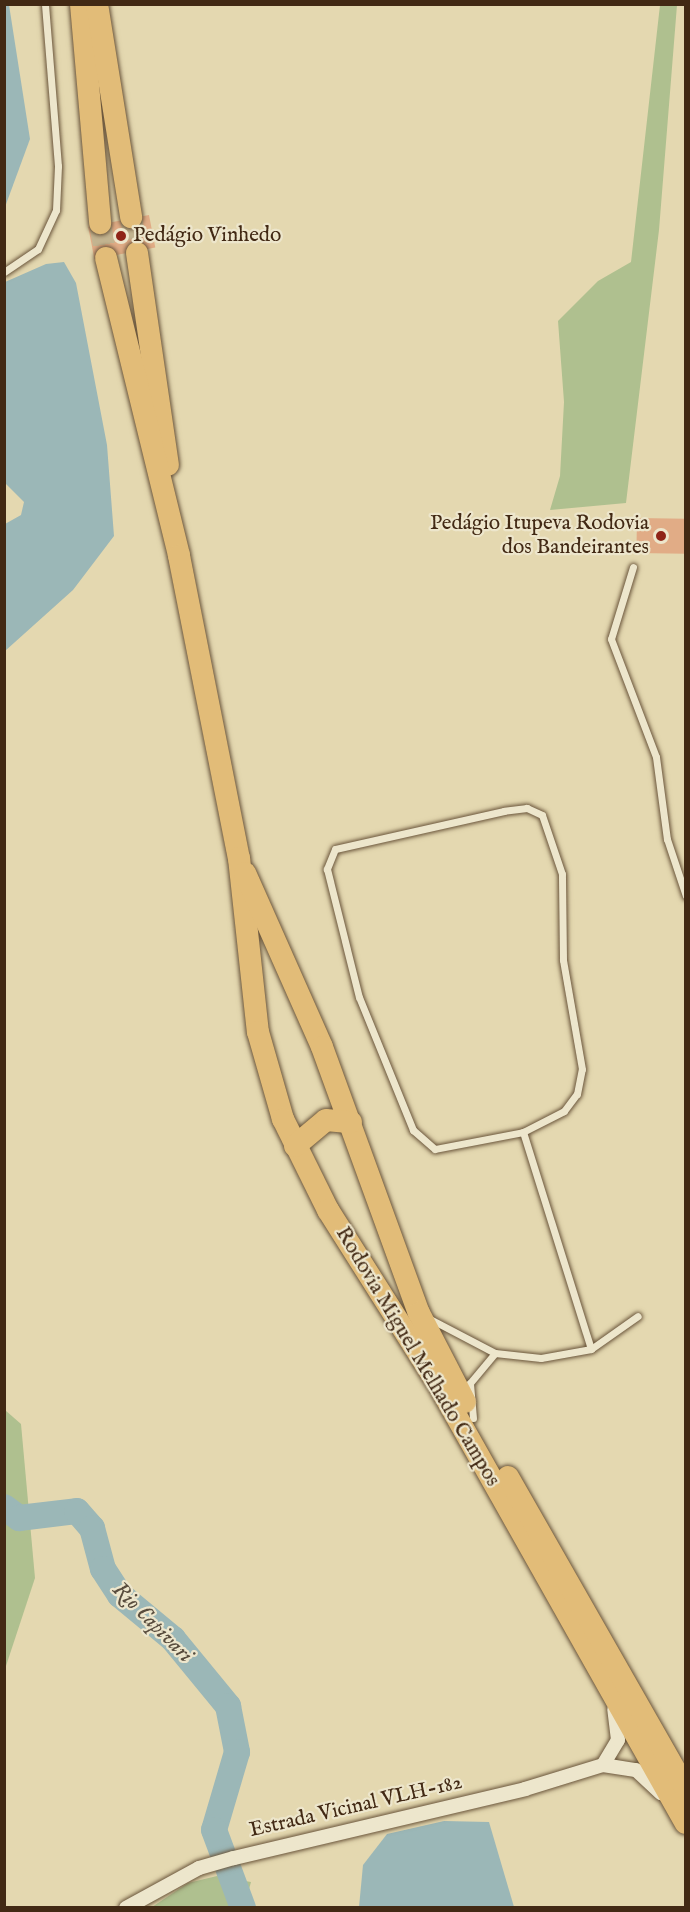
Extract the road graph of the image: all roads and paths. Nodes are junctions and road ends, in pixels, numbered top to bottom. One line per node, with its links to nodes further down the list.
1 (45, 4): 8 (lane)
2 (81, 4): 5 (highway)
3 (97, 4): 4 (highway)
4 (131, 217)
5 (100, 223)
6 (137, 253): 9 (highway, Rodovia Miguel Melhado Campos)
7 (106, 258): 9 (highway, Rodovia Miguel Melhado Campos)
8 (4, 272)
9 (179, 556): 11 (highway, Rodovia Miguel Melhado Campos)
10 (633, 567): 12 (lane)
11 (239, 858): 13 (highway, Rodovia Miguel Melhado Campos); 15 (highway, Rodovia Miguel Melhado Campos)
12 (686, 896)
13 (351, 1122): 15 (highway); 16 (highway, Rodovia Miguel Melhado Campos)
14 (523, 1132): 14 (lane); 18 (lane)
15 (295, 1146): 21 (highway, Rodovia Miguel Melhado Campos)
16 (419, 1312): 19 (lane); 20 (highway, Rodovia Miguel Melhado Campos)
17 (638, 1316): 18 (lane)
18 (591, 1349): 19 (lane)
19 (495, 1353): 20 (lane)
20 (473, 1418): 23 (highway, Rodovia Miguel Melhado Campos)
21 (598, 1669): 22 (street); 24 (highway, Rodovia Miguel Melhado Campos)
22 (603, 1765): 24 (street); 25 (street, Estrada Vicinal VLH-182)
23 (686, 1789)
24 (685, 1823)
25 (126, 1908)

